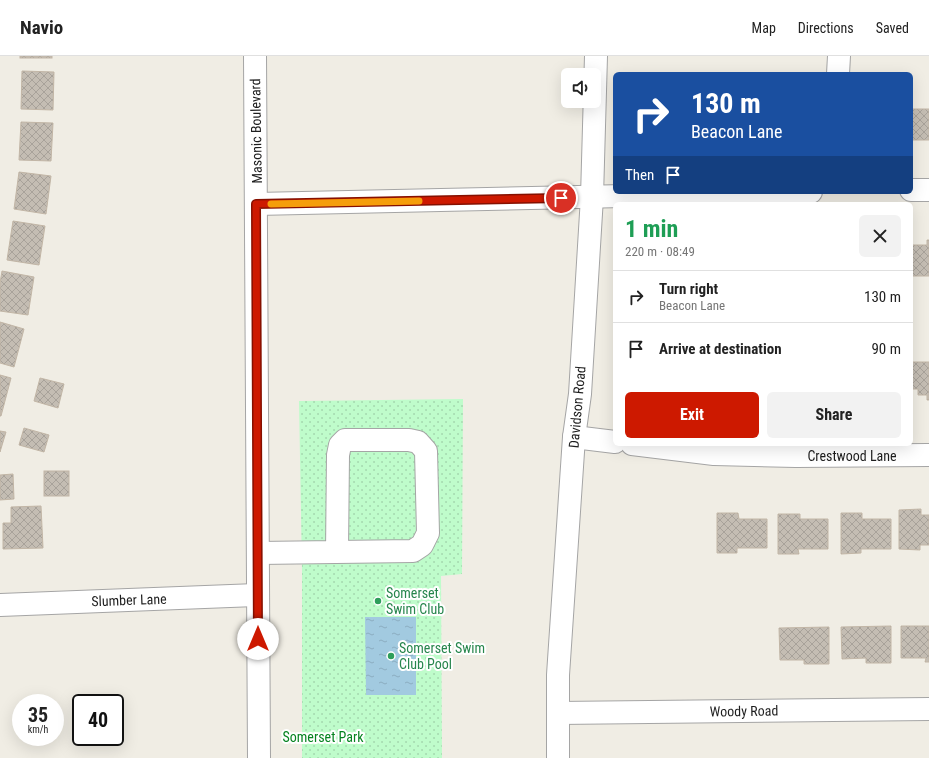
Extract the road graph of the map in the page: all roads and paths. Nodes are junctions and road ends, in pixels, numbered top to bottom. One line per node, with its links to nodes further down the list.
1 (255, 56): 9 (street, Masonic Boulevard)
2 (596, 56): 8 (street, Davidson Road)
3 (839, 56): 4 (street)
4 (838, 72)
5 (913, 190): 6 (street)
6 (929, 190)
7 (738, 194): 8 (street)
8 (592, 198): 9 (street); 10 (street, Davidson Road)
9 (256, 204): 15 (street, Masonic Boulevard)
10 (574, 437): 11 (street); 19 (street, Davidson Road)
11 (613, 442)
12 (648, 446): 13 (street, Crestwood Lane)
13 (929, 455)
14 (337, 552): 14 (street); 15 (street)
15 (258, 553): 16 (street, Masonic Boulevard)
16 (258, 595): 17 (street, Slumber Lane); 20 (street, Masonic Boulevard)
17 (0, 605)
18 (929, 709): 19 (street, Woody Road)
19 (558, 714): 21 (street, Davidson Road)
20 (259, 758)
21 (558, 758)

